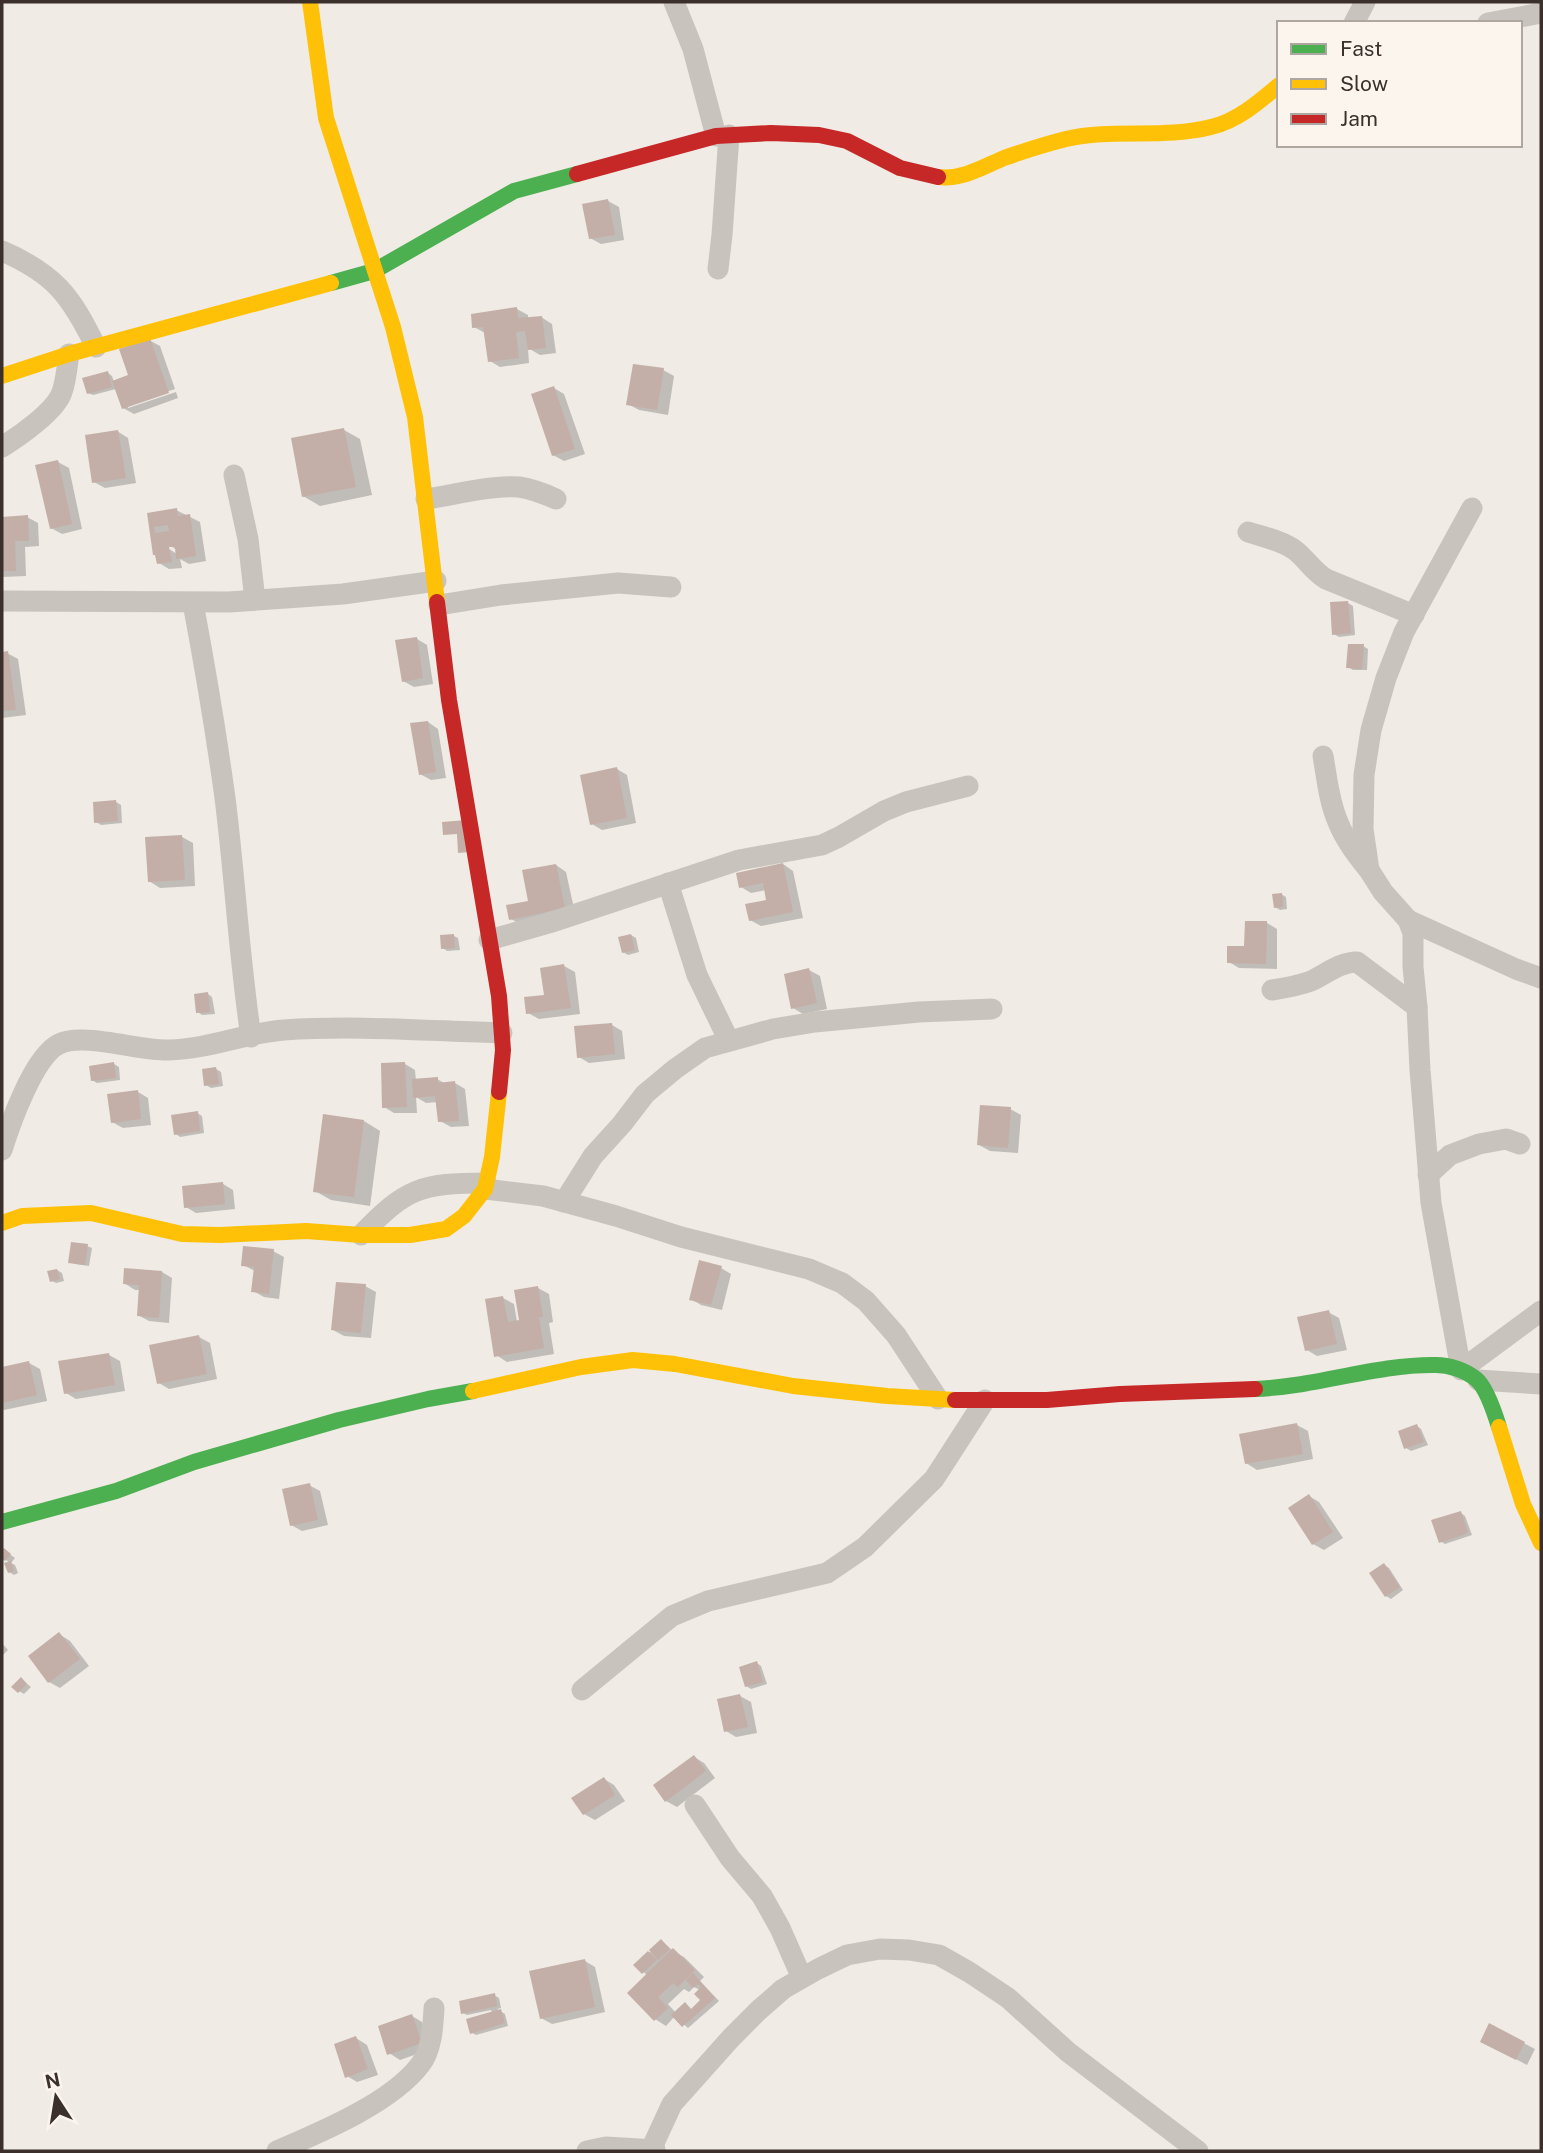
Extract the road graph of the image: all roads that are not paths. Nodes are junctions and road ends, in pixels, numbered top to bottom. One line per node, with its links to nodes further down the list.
1 (310, 2): 11 (street)
2 (674, 2): 8 (street)
3 (1365, 2): 5 (street)
4 (1541, 13): 6 (street)
5 (1355, 21)
6 (1499, 21)
7 (1277, 87): 8 (street)
8 (723, 136): 10 (street); 11 (street)
9 (2, 251): 12 (street)
10 (718, 269)
11 (374, 271): 12 (street); 17 (street)
12 (96, 347): 13 (street)
13 (69, 354): 14 (street); 15 (street)
14 (2, 376)
15 (2, 447)
16 (234, 475): 23 (street)
17 (426, 499): 18 (street); 21 (street)
18 (556, 499)
19 (1472, 508): 27 (street)
20 (1248, 531): 27 (street)
21 (436, 581): 23 (street); 26 (street)
22 (671, 587): 26 (street)
23 (255, 600): 25 (street)
24 (2, 601): 25 (street)
25 (193, 603): 39 (street)
26 (439, 605): 33 (street)
27 (1413, 615): 30 (street)
28 (1323, 756): 30 (street)
29 (968, 786): 31 (street)
30 (1369, 870): 32 (street)
31 (668, 883): 33 (street); 40 (street)
32 (1408, 920): 34 (street); 36 (street)
33 (489, 940): 38 (street)
34 (1541, 978)
35 (1272, 990): 36 (street)
36 (1417, 1007): 43 (street)
37 (992, 1009): 40 (street)
38 (502, 1033): 39 (street); 44 (street)
39 (251, 1037): 42 (street)
40 (729, 1041): 45 (street)
41 (1520, 1144): 43 (street)
42 (2, 1150)
43 (1428, 1175): 49 (street)
44 (485, 1186): 45 (street); 47 (street); 47 (street)
45 (564, 1202): 51 (street)
46 (2, 1223): 47 (street)
47 (361, 1235)
48 (1541, 1311): 49 (street)
49 (1470, 1375): 50 (street); 52 (street); 54 (street)
50 (1541, 1385)
51 (938, 1399): 52 (street); 53 (street)
52 (985, 1400): 55 (street)
53 (2, 1522)
54 (1541, 1543)
55 (582, 1690)
56 (695, 1805): 57 (street)
57 (802, 1978): 61 (street); 62 (street)
58 (434, 2008): 59 (street)
59 (277, 2151)
60 (587, 2151): 61 (street)
61 (655, 2151)
62 (1198, 2151)

